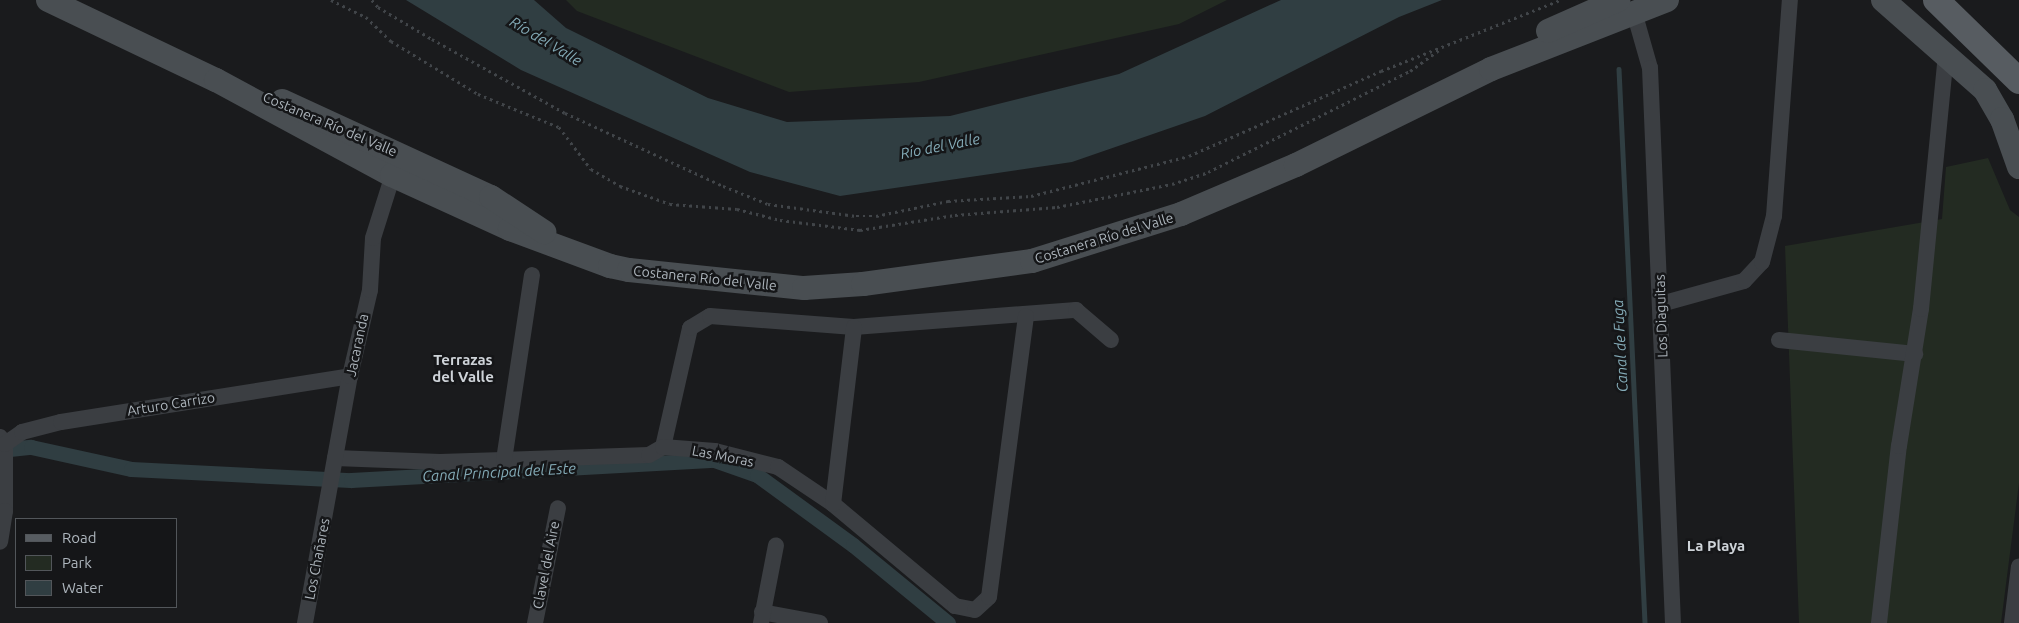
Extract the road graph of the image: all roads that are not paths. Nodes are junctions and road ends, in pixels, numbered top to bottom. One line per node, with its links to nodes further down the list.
1 (48, 0): 12 (main road, Costanera Río del Valle)
2 (1667, 0): 6 (main road, Costanera Río del Valle)
3 (1790, 0): 14 (street)
4 (1883, 0): 8 (main road)
5 (1936, 0): 7 (main road)
6 (1626, 6): 12 (main road, Costanera Río del Valle); 14 (street, Los Diaguitas)
7 (1992, 53): 9 (main road); 10 (main road)
8 (1946, 54): 11 (main road); 19 (street)
9 (2019, 74)
10 (2019, 81)
11 (2019, 166)
12 (393, 175): 20 (street, Jacaranda)
13 (532, 275): 23 (street)
14 (1661, 304): 35 (street, Los Diaguitas)
15 (1026, 316): 16 (street); 17 (street); 26 (street, Las Moras)
16 (854, 327): 22 (street); 26 (street)
17 (1111, 340)
18 (1779, 340): 19 (street)
19 (1915, 354): 36 (street)
20 (350, 376): 21 (street, Arturo Carrizo); 24 (street, Jacaranda)
21 (2, 441): 28 (street)
22 (663, 447): 23 (street, Las Moras); 26 (street, Las Moras)
23 (504, 460): 24 (street, Las Moras)
24 (334, 461): 25 (street, Jacaranda)
25 (329, 495): 32 (street, Los Chañares)
26 (833, 504)
27 (558, 508): 33 (street, Clavel del Aire)
28 (0, 542)
29 (776, 545): 31 (street)
30 (2019, 566): 37 (street)
31 (762, 617): 34 (street)
32 (305, 623)
33 (535, 623)
34 (820, 623)
35 (1673, 623)
36 (1879, 623)
37 (2012, 623)

